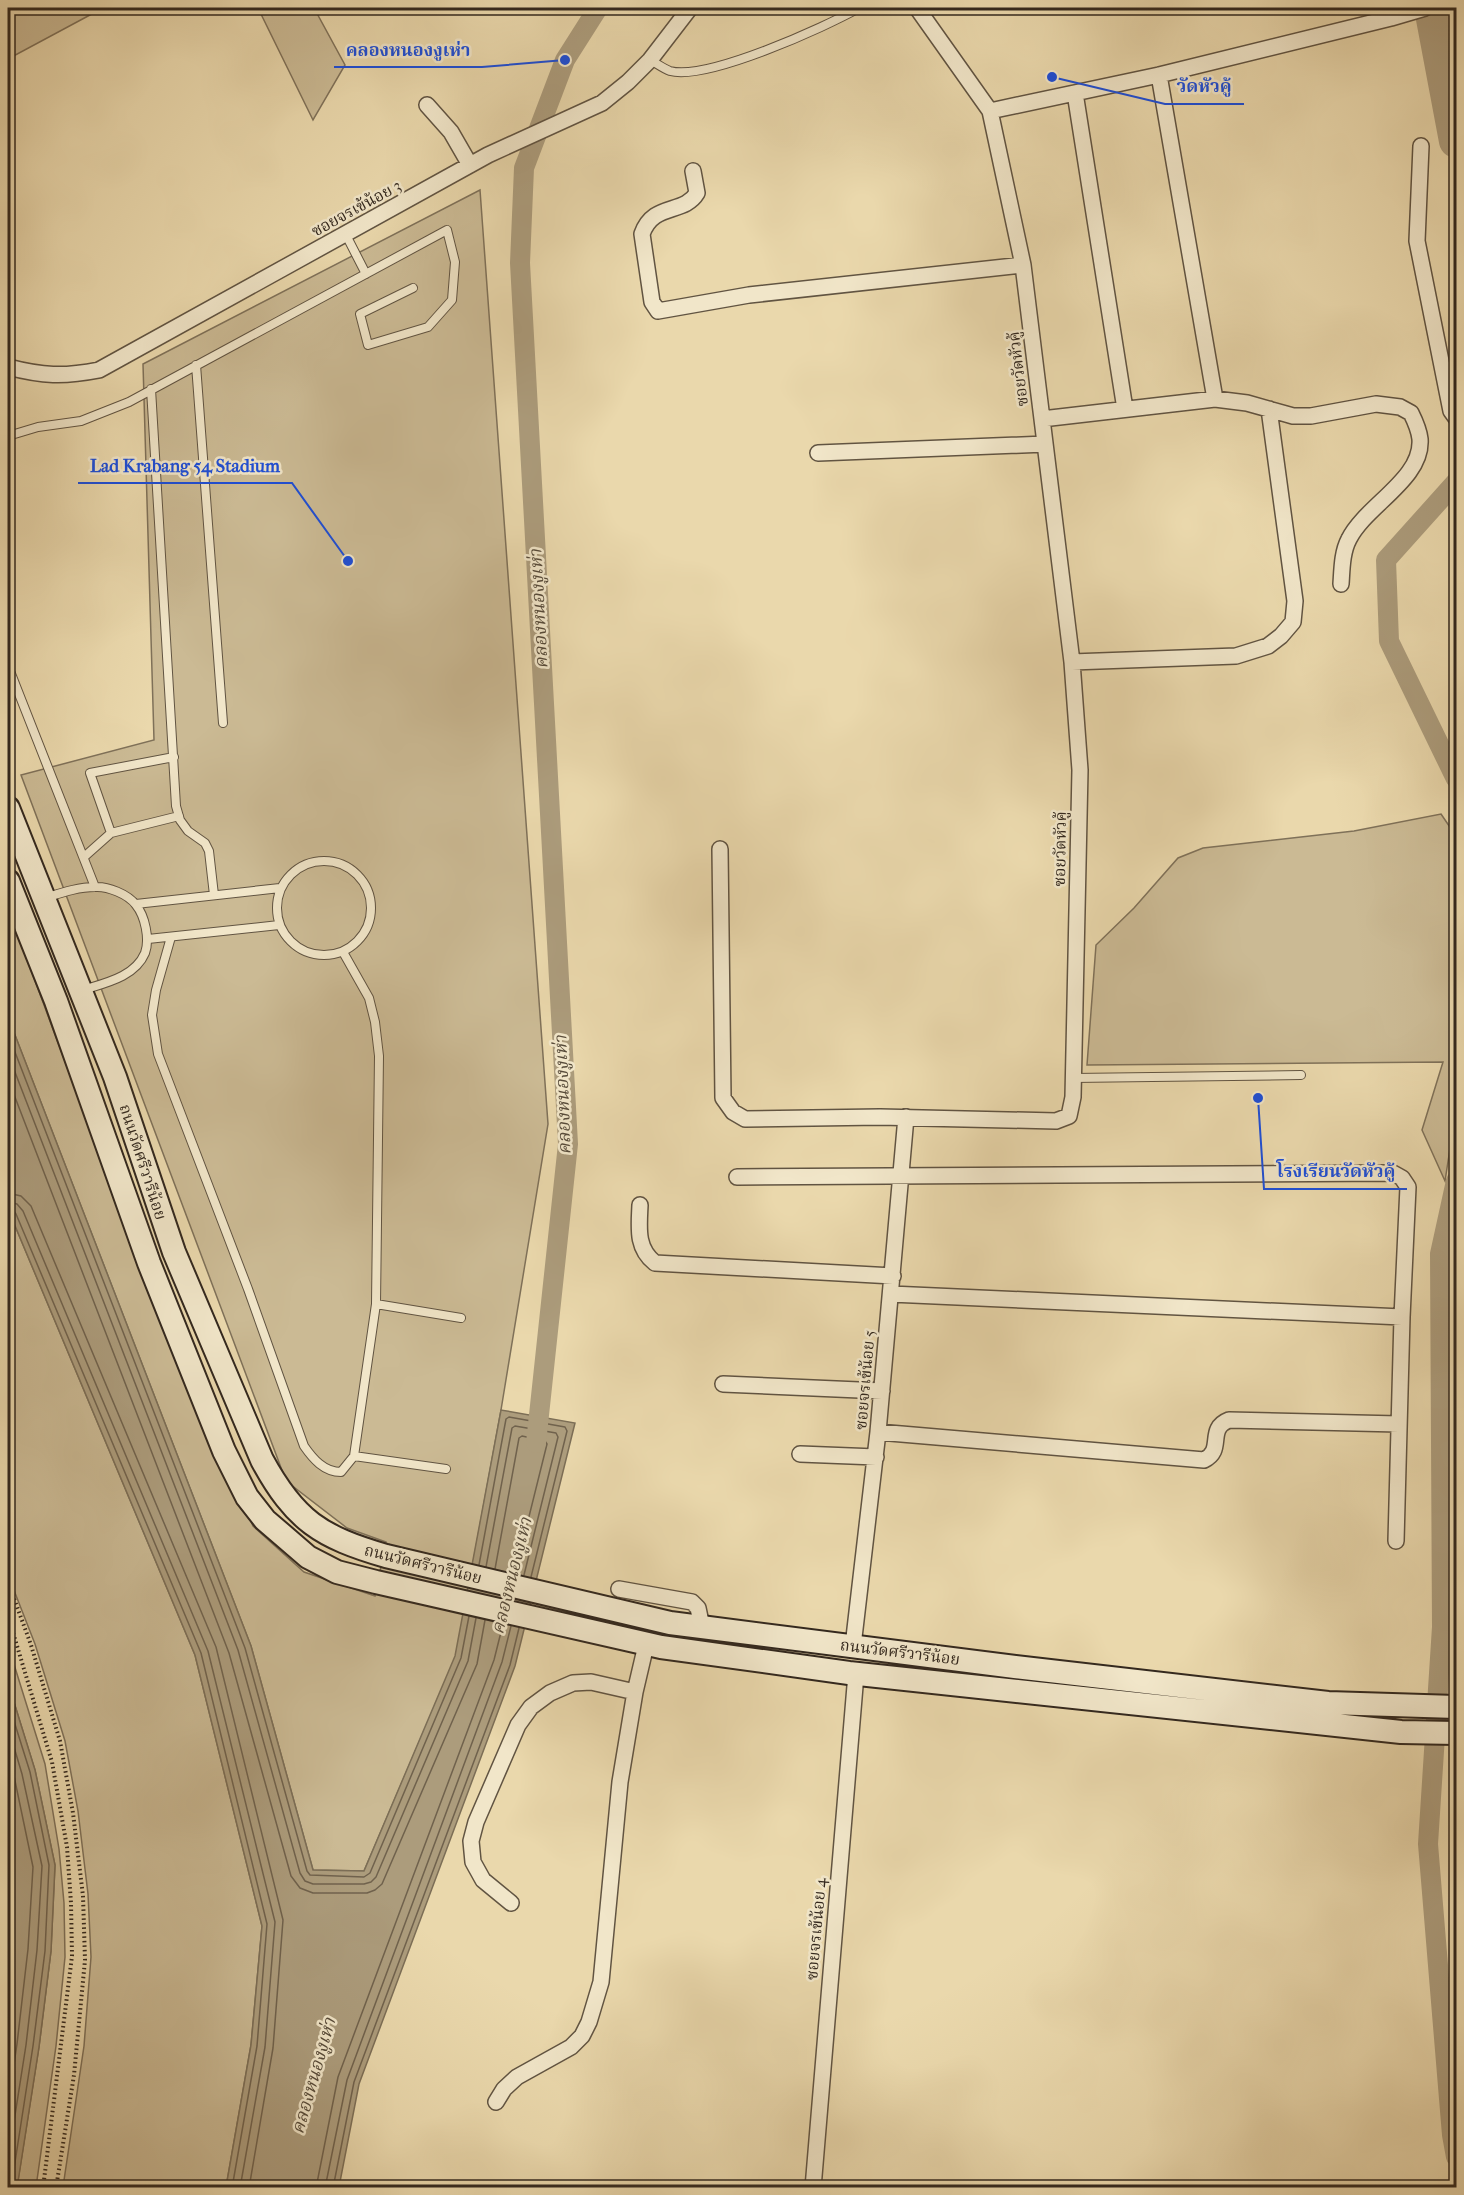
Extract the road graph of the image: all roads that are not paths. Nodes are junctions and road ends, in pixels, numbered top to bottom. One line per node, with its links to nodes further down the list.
1 (690, 8): 5 (street, ซอยจรเข้น้อย 3)
2 (859, 8): 5 (lane)
3 (917, 8): 9 (street, ซอยวัดหัวคู้)
4 (1425, 8): 6 (street)
5 (650, 60): 11 (street, ซอยจรเข้น้อย 3)
6 (1159, 75): 7 (street); 20 (street)
7 (1075, 93): 9 (street); 22 (street)
8 (427, 105): 11 (street)
9 (990, 111): 14 (street, ซอยวัดหัวคู้)
10 (1421, 146): 23 (street)
11 (470, 165): 13 (street, ซอยจรเข้น้อย 3)
12 (693, 171): 14 (street)
13 (346, 235): 15 (lane); 18 (street, ซอยจรเข้น้อย 3)
14 (1023, 265): 24 (street, ซอยวัดหัวคู้)
15 (366, 274): 16 (lane); 17 (lane)
16 (413, 288)
17 (196, 366): 19 (lane); 31 (lane)
18 (8, 367)
19 (151, 389): 25 (lane); 32 (lane)
20 (1215, 399): 21 (street); 22 (street)
21 (1269, 409): 28 (street); 29 (street)
22 (1125, 410): 24 (street)
23 (1456, 418)
24 (1042, 419): 26 (street, ซอยวัดหัวคู้)
25 (8, 436)
26 (1045, 444): 27 (street); 29 (street, ซอยวัดหัวคู้)
27 (818, 453)
28 (1341, 584)
29 (1072, 662): 50 (street, ซอยวัดหัวคู้)
30 (8, 666): 37 (lane)
31 (224, 723)
32 (174, 757): 34 (lane); 35 (lane)
33 (8, 808): 42 (main road, ถนนวัดศรีวารีน้อย)
34 (179, 816): 35 (lane); 41 (lane)
35 (111, 833): 37 (lane)
36 (720, 849): 51 (street, ซอยวัดหัวคู้)
37 (84, 857): 39 (lane)
38 (8, 880): 71 (main road, ถนนวัดศรีวารีน้อย)
39 (95, 886): 42 (lane); 43 (lane)
40 (280, 888): 41 (lane); 44 (lane); 47 (lane)
41 (214, 895): 43 (lane)
42 (44, 898): 48 (main road, ถนนวัดศรีวารีน้อย)
43 (135, 904): 46 (lane)
44 (279, 925): 45 (lane); 47 (lane)
45 (171, 937): 46 (lane); 65 (lane)
46 (148, 939): 48 (lane)
47 (343, 952): 57 (lane)
48 (81, 991): 70 (main road, ถนนวัดศรีวารีน้อย)
49 (1301, 1075): 50 (lane)
50 (1073, 1078): 51 (street, ซอยวัดหัวคู้)
51 (906, 1117): 53 (street, ซอยจรเข้น้อย 5)
52 (736, 1176): 53 (street)
53 (901, 1176): 55 (street, ซอยจรเข้น้อย 5); 58 (street)
54 (640, 1205): 55 (street)
55 (892, 1276): 56 (street, ซอยจรเข้น้อย 5)
56 (891, 1294): 58 (street); 61 (street, ซอยจรเข้น้อย 5)
57 (376, 1304): 59 (lane); 65 (lane)
58 (1402, 1317): 62 (street)
59 (461, 1318)
60 (723, 1384): 61 (street)
61 (882, 1391): 63 (street, ซอยจรเข้น้อย 5)
62 (1399, 1424): 63 (street); 68 (street)
63 (878, 1432): 66 (street, ซอยจรเข้น้อย 5)
64 (800, 1454): 66 (street)
65 (354, 1456): 67 (lane)
66 (876, 1457): 72 (street, ซอยจรเข้น้อย 5)
67 (446, 1469)
68 (1396, 1541)
69 (619, 1589): 70 (street)
70 (702, 1627): 72 (main road, ถนนวัดศรีวารีน้อย)
71 (639, 1643): 73 (main road, ถนนวัดศรีวารีน้อย); 74 (street)
72 (853, 1646): 73 (main road); 75 (main road, ถนนวัดศรีวารีน้อย)
73 (855, 1674): 76 (main road, ถนนวัดศรีวารีน้อย); 79 (street, ซอยจรเข้น้อย 4)
74 (635, 1692): 77 (street); 78 (street)
75 (1456, 1707)
76 (1451, 1733)
77 (511, 1903)
78 (496, 2102)
79 (813, 2187)

